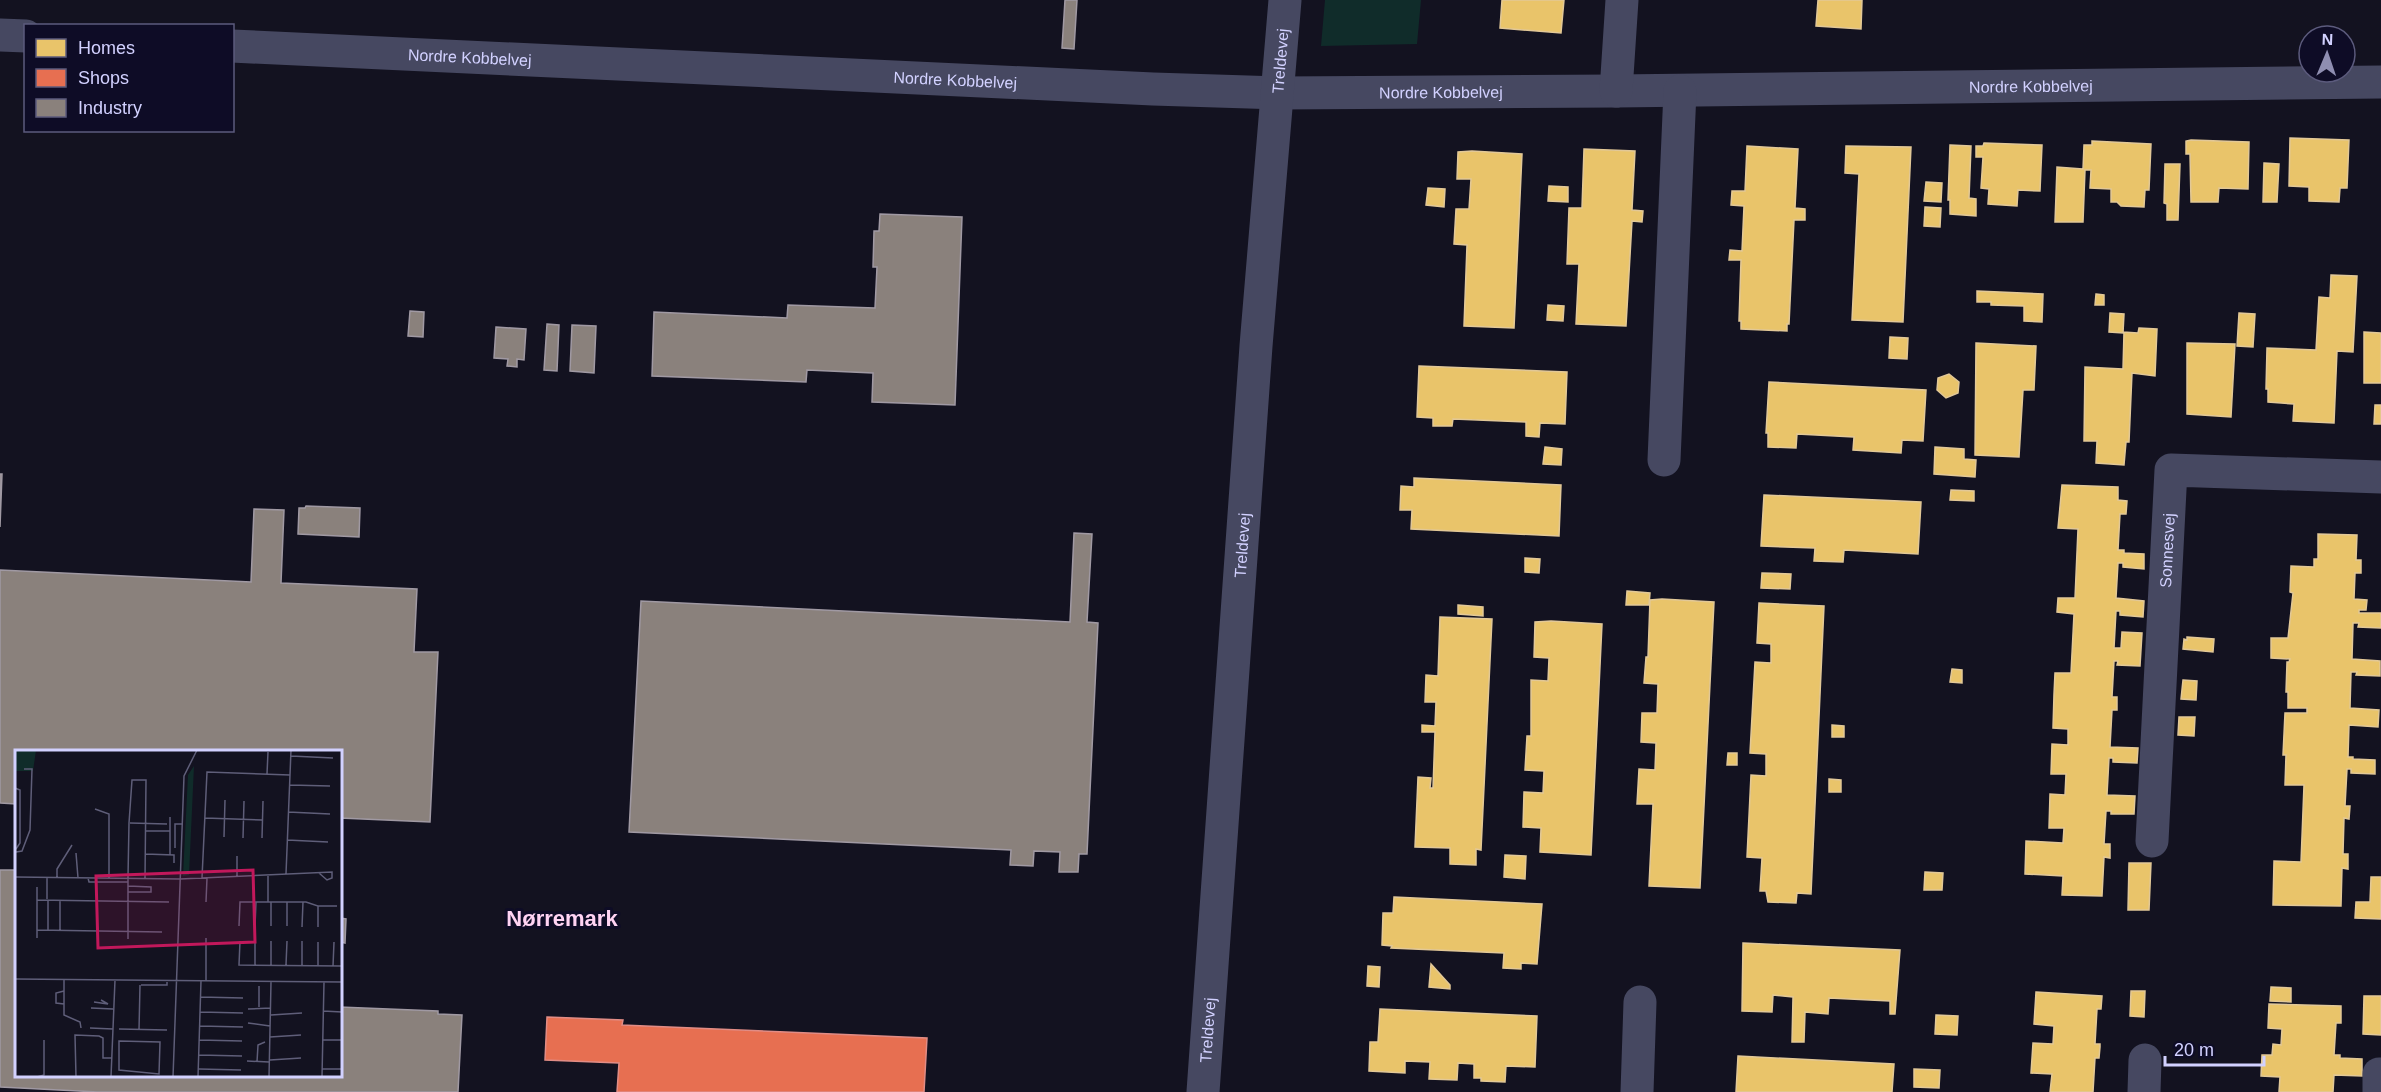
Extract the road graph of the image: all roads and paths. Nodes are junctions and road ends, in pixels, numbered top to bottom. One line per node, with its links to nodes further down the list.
1 (1285, 0): 9 (street, Treldevej)
2 (1622, 0): 7 (street)
3 (0, 35): 4 (street)
4 (24, 36)
5 (234, 46): 9 (street, Nordre Kobbelvej)
6 (2381, 82): 8 (street, Nordre Kobbelvej)
7 (1616, 91): 8 (street, Nordre Kobbelvej); 9 (street, Nordre Kobbelvej)
8 (1680, 91): 10 (street)
9 (1278, 93): 15 (street, Treldevej)
10 (1664, 460)
11 (2381, 477): 12 (street, Sonnesvej)
12 (2152, 841)
13 (1641, 1002): 16 (street)
14 (2145, 1060): 17 (street)
15 (1203, 1092)
16 (1637, 1092)
17 (2144, 1092)

